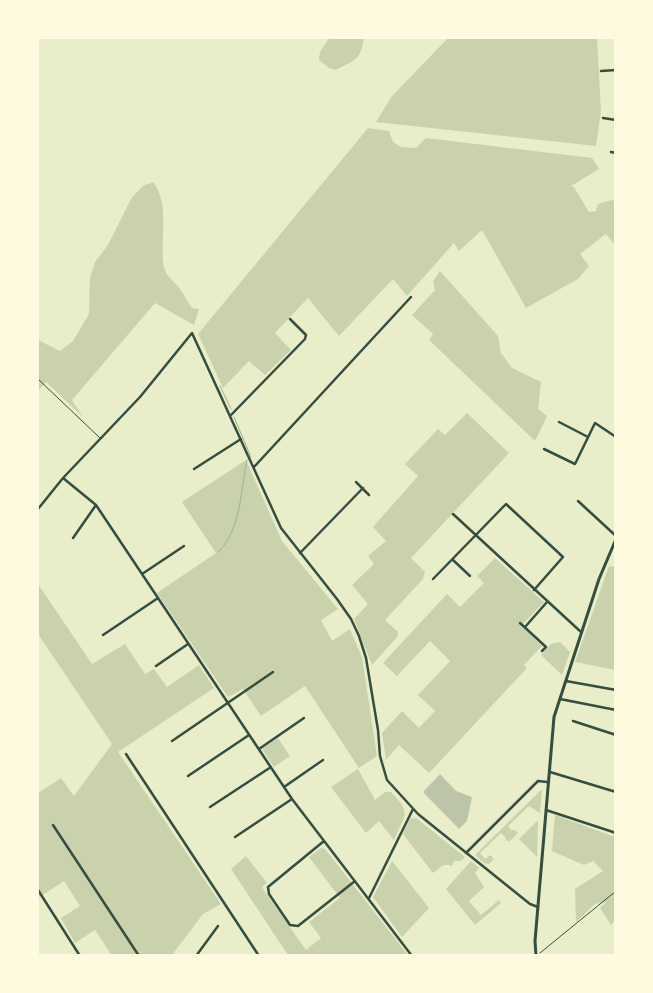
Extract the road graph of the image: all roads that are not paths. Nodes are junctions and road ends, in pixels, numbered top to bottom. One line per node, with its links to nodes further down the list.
1 (616, 70): 2 (street)
2 (601, 71)
3 (603, 118): 4 (street)
4 (616, 120)
5 (611, 152): 6 (street)
6 (616, 152)
7 (411, 297): 17 (street)
8 (290, 319): 10 (street)
9 (38, 379): 14 (lane)
10 (231, 415): 14 (street); 15 (street)
11 (559, 422): 12 (street)
12 (588, 437): 13 (street); 16 (street)
13 (616, 437)
14 (101, 439): 19 (street)
15 (241, 439): 17 (street); 18 (street)
16 (544, 449)
17 (254, 467): 31 (street)
18 (194, 469)
19 (63, 478): 24 (street); 25 (street)
20 (356, 482): 21 (street)
21 (363, 488): 22 (street); 31 (street)
22 (369, 495)
23 (578, 501): 29 (street)
24 (96, 505): 28 (street); 33 (street)
25 (38, 509)
26 (453, 514): 27 (street)
27 (476, 535): 32 (street); 36 (street); 36 (street)
28 (73, 538)
29 (616, 538): 41 (street)
30 (184, 546): 33 (street)
31 (300, 553): 68 (street)
32 (453, 560): 34 (street); 35 (street)
33 (142, 574): 37 (street)
34 (470, 576)
35 (433, 578)
36 (534, 590): 38 (street)
37 (158, 598): 42 (street); 43 (street)
38 (548, 602): 40 (street); 41 (street)
39 (520, 623): 40 (street)
40 (525, 627): 44 (street)
41 (581, 632): 47 (street)
42 (103, 635)
43 (188, 644): 45 (street); 50 (street)
44 (542, 651)
45 (156, 666)
46 (274, 672): 50 (street)
47 (565, 680): 48 (street); 49 (street)
48 (616, 690)
49 (559, 699): 51 (street); 61 (street)
50 (228, 703): 54 (street); 56 (street)
51 (616, 710)
52 (304, 718): 57 (street)
53 (573, 721): 55 (street)
54 (249, 735): 57 (street); 62 (street)
55 (616, 735)
56 (172, 740)
57 (259, 749): 60 (street)
58 (126, 754): 83 (street)
59 (323, 760): 64 (street)
60 (271, 767): 64 (street); 67 (street)
61 (548, 771): 63 (street); 65 (street)
62 (188, 776)
63 (547, 782): 69 (street); 74 (street)
64 (284, 787): 66 (street)
65 (616, 792)
66 (292, 800): 72 (street); 73 (street)
67 (210, 807)
68 (413, 809): 74 (street); 77 (street)
69 (545, 810): 71 (street); 78 (street)
70 (53, 825): 82 (street)
71 (616, 833)
72 (235, 838)
73 (324, 841): 75 (street); 75 (street)
74 (466, 853): 78 (street)
75 (355, 881): 77 (street)
76 (38, 890): 81 (street)
77 (369, 898): 84 (street)
78 (538, 907): 85 (street)
79 (218, 926): 80 (street)
80 (197, 955)
81 (80, 956)
82 (139, 956)
83 (259, 956)
84 (412, 956)
85 (536, 956)

